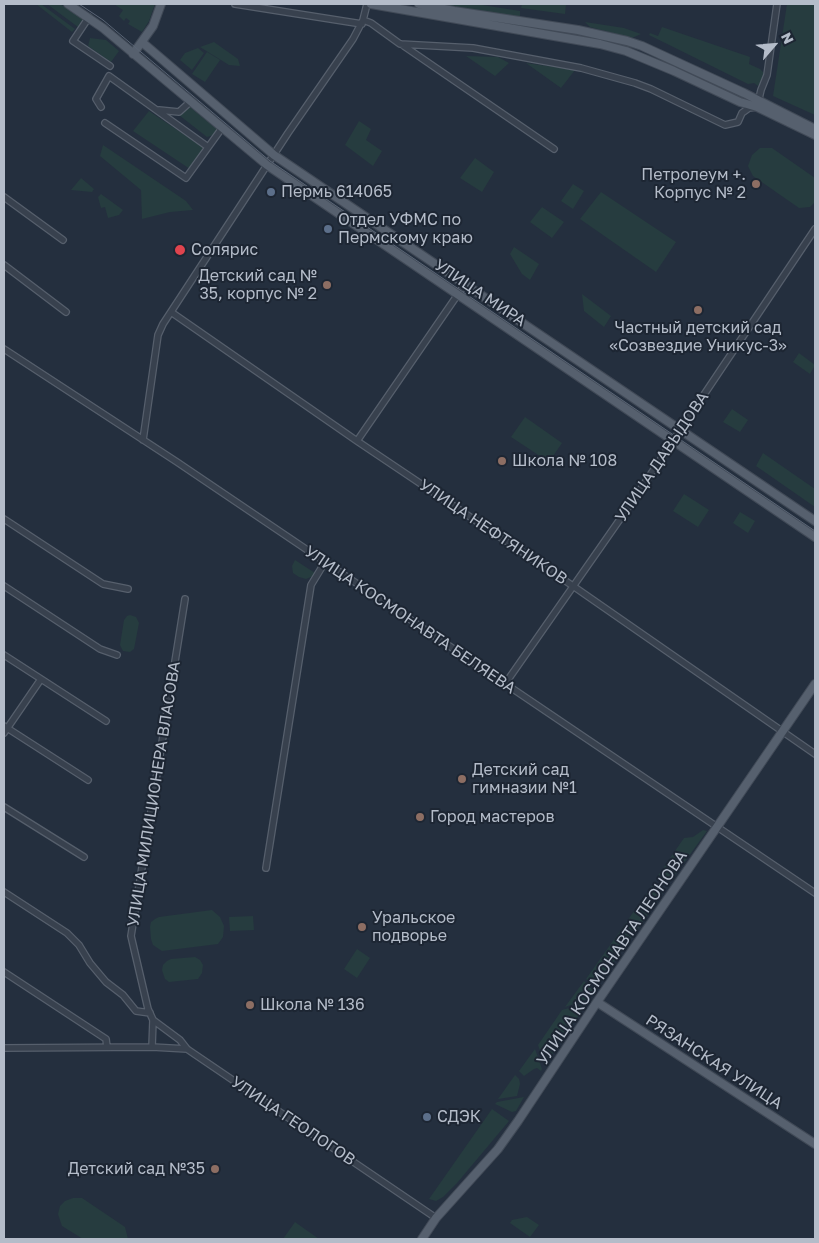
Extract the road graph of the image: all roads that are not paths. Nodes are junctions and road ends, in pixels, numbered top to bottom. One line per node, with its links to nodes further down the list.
1 (68, 4): 8 (main road, УЛИЦА МИРА)
2 (163, 4): 10 (main road)
3 (234, 4): 9 (street)
4 (367, 4): 9 (street)
5 (371, 4): 15 (main road)
6 (419, 4): 15 (main road)
7 (777, 4): 15 (street)
8 (89, 17): 12 (main road, УЛИЦА МИРА); 13 (street)
9 (363, 22): 11 (street); 24 (street)
10 (143, 43): 12 (main road); 24 (main road, УЛИЦА МИРА)
11 (400, 44): 15 (street); 23 (street)
12 (134, 54): 14 (main road, УЛИЦА МИРА)
13 (110, 66)
14 (190, 102): 17 (street); 19 (main road, УЛИЦА МИРА)
15 (758, 104): 20 (main road); 21 (main road)
16 (100, 107): 17 (street)
17 (156, 109): 22 (street)
18 (104, 123): 22 (street)
19 (222, 128): 22 (street); 25 (main road, УЛИЦА МИРА)
20 (815, 129)
21 (815, 135)
22 (208, 147)
23 (554, 149)
24 (274, 155): 25 (street); 30 (main road, УЛИЦА МИРА)
25 (267, 165): 31 (main road, УЛИЦА МИРА); 33 (street)
26 (4, 197): 28 (street)
27 (815, 229): 35 (street, УЛИЦА ДАВЫДОВА)
28 (63, 240)
29 (4, 265): 32 (street)
30 (465, 284): 31 (street); 35 (main road, УЛИЦА МИРА)
31 (458, 295): 37 (street); 38 (main road, УЛИЦА МИРА)
32 (66, 312)
33 (171, 312): 36 (street); 37 (street, УЛИЦА НЕФТЯНИКОВ)
34 (4, 349): 36 (street, УЛИЦА КОСМОНАВТА БЕЛЯЕВА)
35 (680, 430): 38 (street, УЛИЦА ДАВЫДОВА); 40 (main road, УЛИЦА МИРА)
36 (143, 440): 42 (street, УЛИЦА КОСМОНАВТА БЕЛЯЕВА)
37 (357, 441): 44 (street, УЛИЦА НЕФТЯНИКОВ)
38 (673, 441): 41 (main road, УЛИЦА МИРА); 44 (street, УЛИЦА ДАВЫДОВА)
39 (4, 519): 45 (street)
40 (815, 521)
41 (815, 537)
42 (325, 562): 50 (street, УЛИЦА КОСМОНАВТА БЕЛЯЕВА); 60 (street)
43 (4, 586): 48 (street)
44 (573, 586): 50 (street, УЛИЦА ДАВЫДОВА); 54 (street, УЛИЦА НЕФТЯНИКОВ)
45 (128, 589)
46 (185, 599): 65 (street, УЛИЦА МИЛИЦИОНЕРА ВЛАСОВА)
47 (4, 655): 49 (street)
48 (117, 655)
49 (41, 679): 52 (street); 53 (street)
50 (505, 684): 58 (street, УЛИЦА КОСМОНАВТА БЕЛЯЕВА)
51 (815, 684): 54 (main road, УЛИЦА КОСМОНАВТА ЛЕОНОВА)
52 (106, 721)
53 (5, 729): 56 (street)
54 (783, 732): 55 (street, УЛИЦА НЕФТЯНИКОВ); 58 (main road, УЛИЦА КОСМОНАВТА ЛЕОНОВА)
55 (815, 754)
56 (88, 780)
57 (4, 806): 59 (street)
58 (718, 826): 62 (street, УЛИЦА КОСМОНАВТА БЕЛЯЕВА); 64 (main road, УЛИЦА КОСМОНАВТА ЛЕОНОВА)
59 (84, 857)
60 (266, 868)
61 (4, 892): 65 (street)
62 (815, 893)
63 (4, 972): 67 (street)
64 (597, 1002): 71 (main road, РЯЗАНСКАЯ УЛИЦА); 72 (main road, УЛИЦА КОСМОНАВТА ЛЕОНОВА)
65 (150, 1014): 66 (street, УЛИЦА МИЛИЦИОНЕРА ВЛАСОВА)
66 (153, 1020): 68 (street, УЛИЦА МИЛИЦИОНЕРА ВЛАСОВА); 70 (street, УЛИЦА ГЕОЛОГОВ)
67 (107, 1047): 68 (street); 69 (street)
68 (152, 1047): 70 (street)
69 (4, 1048)
70 (188, 1049): 72 (street, УЛИЦА ГЕОЛОГОВ)
71 (815, 1144)
72 (436, 1218): 73 (main road, УЛИЦА КОСМОНАВТА ЛЕОНОВА)
73 (422, 1239)

